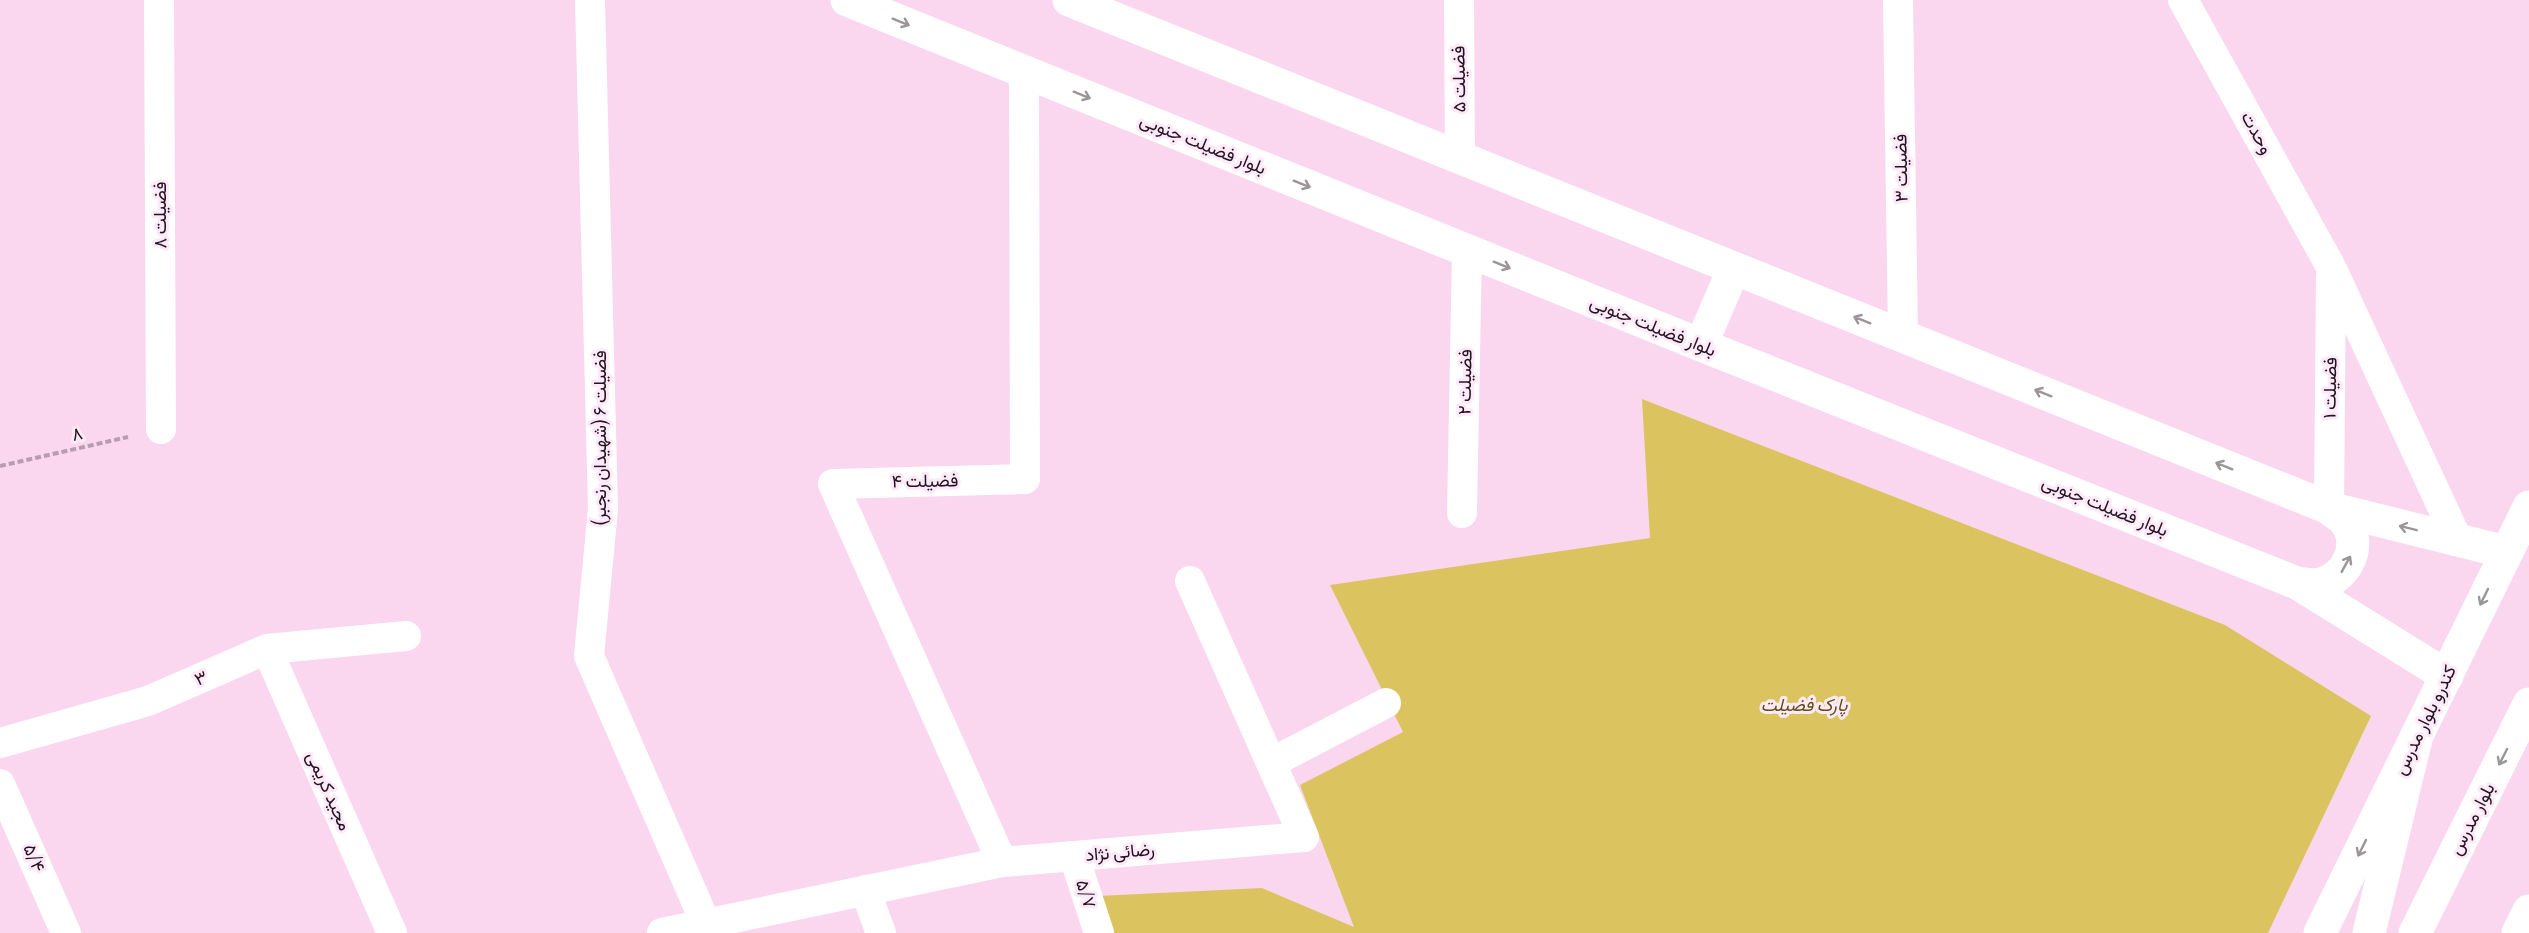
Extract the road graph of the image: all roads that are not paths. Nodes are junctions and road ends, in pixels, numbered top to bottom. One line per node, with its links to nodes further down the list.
1 (159, 0): 15 (street, فضیلت ۸)
2 (590, 0): 36 (street, فضیلت ۶ (شهیدان رنجبر))
3 (847, 0): 8 (main road, بلوار فضیلت جنوبی, one-way to 8)
4 (1069, 0): 9 (main road)
5 (1459, 0): 9 (street, فضیلت ۵)
6 (1898, 0): 13 (street, فضیلت ۳)
7 (2183, 0): 11 (street, وحدت)
8 (1024, 71): 10 (main road, بلوار فضیلت جنوبی, one-way to 10); 33 (street, فضیلت ۴)
9 (1460, 158): 12 (main road)
10 (1467, 251): 14 (main road, بلوار فضیلت جنوبی, one-way to 14); 18 (street, فضیلت ۲)
11 (2331, 267): 17 (street, فضیلت ۱); 19 (street, وحدت)
12 (1734, 268): 13 (main road, one-way to 12); 14 (main road)
13 (1903, 336): 17 (main road, one-way to 13)
14 (1701, 345): 22 (main road, بلوار فضیلت جنوبی)
15 (161, 429)
16 (2529, 507): 20 (main road, کندرو بلوار مدرس)
17 (2329, 508): 19 (main road, one-way to 17); 22 (main road, one-way to 17)
18 (1462, 513)
19 (2458, 541): 20 (main road)
20 (2506, 552): 25 (main road, کندرو بلوار مدرس, one-way to 25)
21 (1190, 581): 30 (street, رضائی نژاد)
22 (2297, 583): 25 (main road, بلوار فضیلت جنوبی)
23 (406, 636): 24 (street, ۳)
24 (267, 649): 29 (street, ۳); 38 (street, مجید کریمی)
25 (2447, 676): 28 (main road, کندرو بلوار مدرس)
26 (1386, 703): 30 (street)
27 (2529, 704): 44 (main road, بلوار مدرس, one-way to 44)
28 (2416, 739): 42 (main road, کندرو بلوار مدرس, one-way to 42); 43 (main road)
29 (0, 743)
30 (1271, 763): 32 (street, رضائی نژاد)
31 (0, 784): 37 (street, ۵/۴)
32 (1074, 856): 33 (street, رضائی نژاد); 41 (street, ۵/۷)
33 (1002, 862): 34 (street, رضائی نژاد)
34 (865, 890): 36 (street, رضائی نژاد); 40 (street)
35 (2529, 911): 45 (main road)
36 (706, 924): 39 (street, رضائی نژاد)
37 (66, 933)
38 (392, 933)
39 (662, 933)
40 (881, 933)
41 (1099, 933)
42 (2320, 933)
43 (2369, 933)
44 (2415, 933)
45 (2518, 933)

